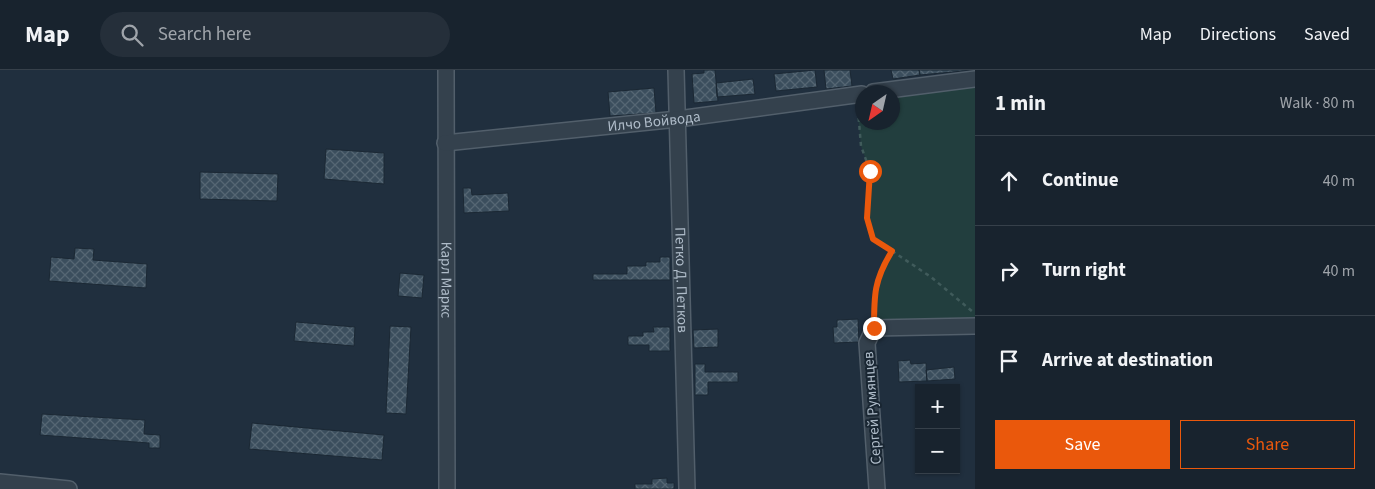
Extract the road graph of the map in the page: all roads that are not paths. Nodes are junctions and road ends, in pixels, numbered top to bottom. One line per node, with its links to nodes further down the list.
1 (446, 70): 7 (street, Карл Маркс)
2 (676, 70): 6 (street, Петко Д. Петков)
3 (975, 79): 4 (street)
4 (900, 89)
5 (855, 95): 6 (street, Илчо Войвода)
6 (678, 119): 7 (street, Илчо Войвода); 12 (street, Петко Д. Петков)
7 (445, 143): 11 (street, Карл Маркс)
8 (975, 326): 13 (street, Сергей Румянцев)
9 (0, 482): 10 (street)
10 (69, 489)
11 (447, 489)
12 (687, 489)
13 (877, 489)

